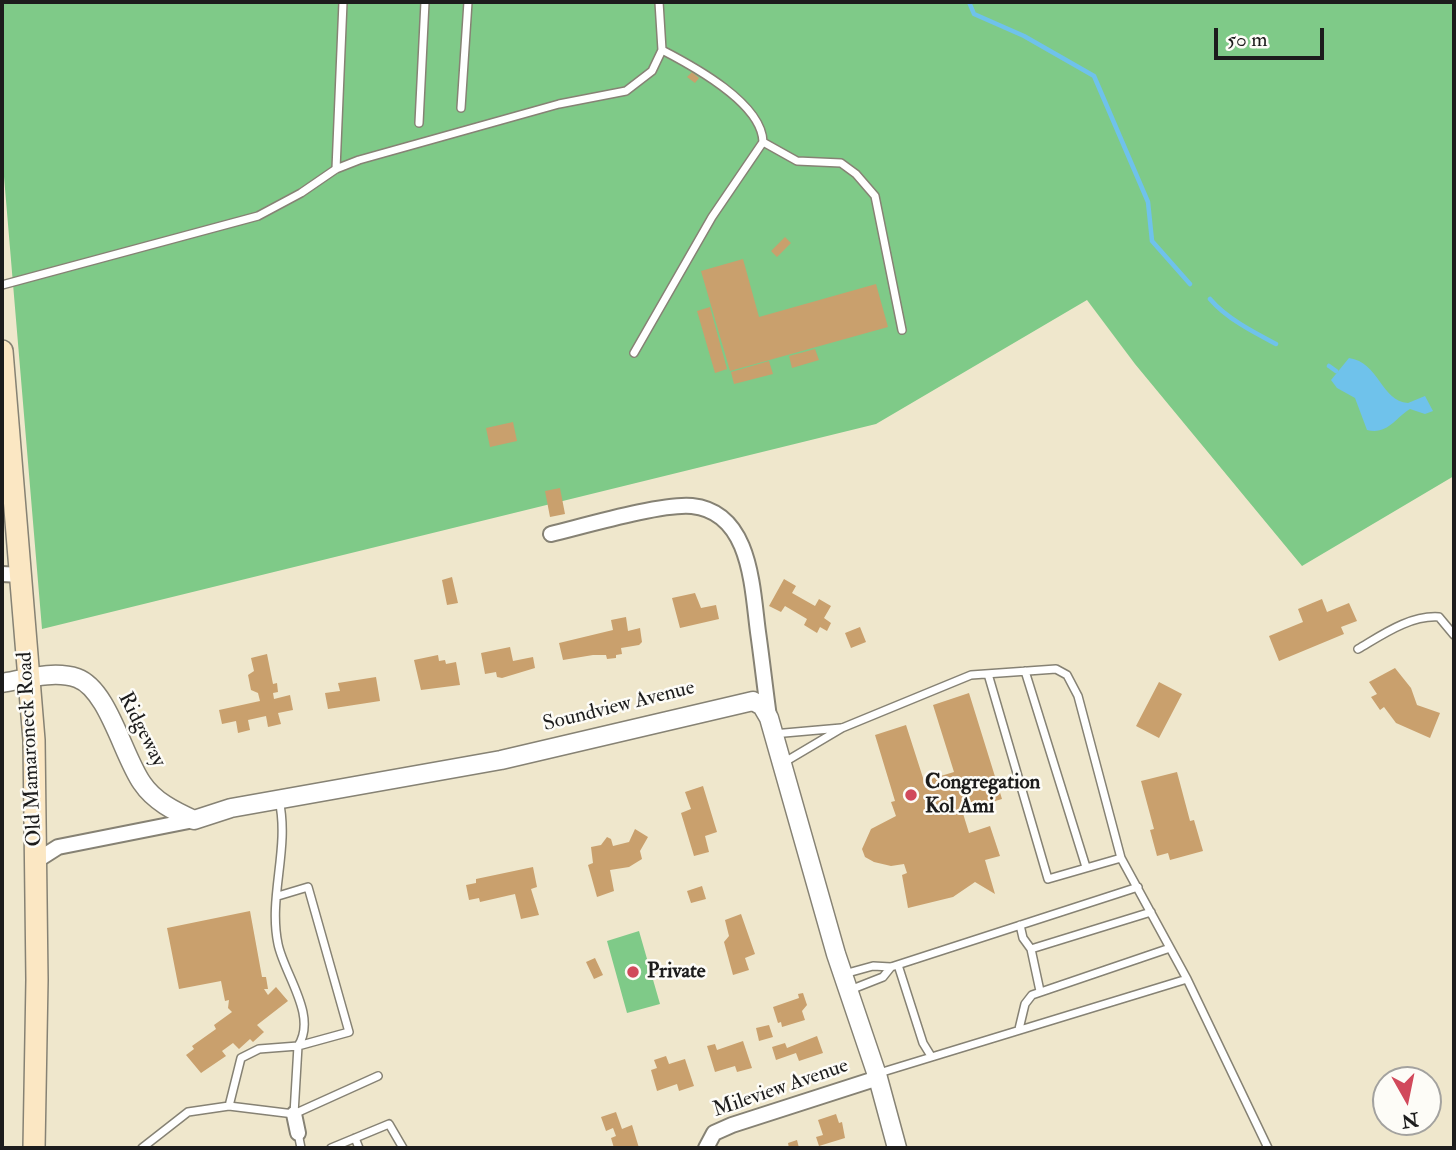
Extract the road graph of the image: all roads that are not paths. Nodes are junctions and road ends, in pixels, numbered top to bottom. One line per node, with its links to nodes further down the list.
1 (343, 2): 9 (lane)
2 (425, 2): 7 (lane)
3 (468, 2): 6 (lane)
4 (659, 2): 5 (lane)
5 (662, 50): 8 (lane); 9 (lane)
6 (461, 108)
7 (419, 123)
8 (763, 142): 11 (lane); 13 (lane)
9 (336, 169): 10 (lane)
10 (2, 285)
11 (902, 330)
12 (2, 351): 15 (main road, Old Mamaroneck Road)
13 (634, 353)
14 (551, 534): 22 (street)
15 (11, 575): 20 (main road, Old Mamaroneck Road)
16 (1454, 635): 17 (lane)
17 (1358, 649)
18 (1025, 671): 19 (lane); 27 (lane); 29 (lane)
19 (988, 674): 23 (lane); 29 (lane)
20 (29, 678): 21 (street, Ridgeway); 26 (street, Ridgeway); 28 (main road, Old Mamaroneck Road)
21 (2, 683)
22 (771, 726): 23 (lane); 24 (street); 25 (street, Soundview Avenue)
23 (842, 728): 24 (lane)
24 (782, 764): 38 (street)
25 (279, 799): 26 (street, Soundview Avenue); 31 (lane)
26 (194, 821): 28 (street, Soundview Avenue)
27 (1121, 858): 29 (lane); 30 (lane)
28 (36, 861): 49 (main road, Old Mamaroneck Road)
29 (1086, 867)
30 (1138, 887): 32 (lane); 33 (lane)
31 (279, 893): 41 (lane); 41 (lane)
32 (1151, 912): 34 (lane); 35 (lane)
33 (1020, 925): 35 (lane); 36 (lane)
34 (1170, 948): 37 (lane); 39 (lane)
35 (1031, 949): 39 (lane)
36 (895, 966): 38 (lane); 38 (lane); 42 (lane)
37 (1187, 979): 40 (lane); 57 (lane)
38 (846, 982): 44 (street)
39 (1040, 991): 40 (lane)
40 (1019, 1029): 42 (lane)
41 (298, 1046): 45 (lane); 46 (lane)
42 (931, 1056): 44 (lane)
43 (378, 1076): 46 (lane)
44 (877, 1076): 55 (street, Mileview Avenue); 56 (street)
45 (229, 1106): 46 (lane); 50 (lane)
46 (294, 1114): 47 (street)
47 (299, 1133): 51 (lane)
48 (355, 1138): 52 (lane); 53 (lane); 54 (lane)
49 (34, 1148)
50 (142, 1148)
51 (301, 1148)
52 (331, 1148)
53 (359, 1148)
54 (403, 1148)
55 (706, 1148)
56 (897, 1148)
57 (1268, 1148)

